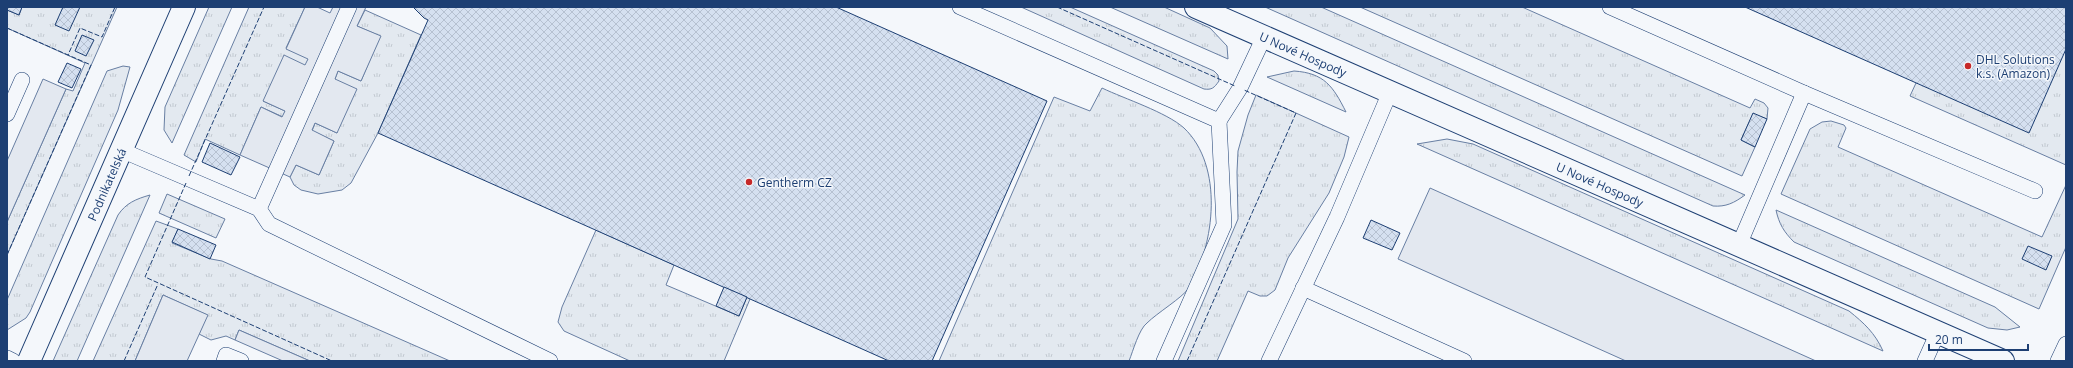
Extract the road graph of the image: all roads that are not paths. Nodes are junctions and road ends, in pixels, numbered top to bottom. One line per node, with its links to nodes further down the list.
1 (184, 7): 12 (street, Podnikatelská)
2 (349, 7): 14 (lane)
3 (960, 7): 11 (lane)
4 (1196, 7): 6 (street, U Nové Hospody)
5 (1610, 7): 9 (lane)
6 (1264, 37): 8 (street, U Nové Hospody); 11 (lane)
7 (22, 80): 10 (lane)
8 (1390, 92): 15 (street, U Nové Hospody); 16 (lane)
9 (1804, 93): 13 (lane); 15 (lane)
10 (7, 114)
11 (1219, 121): 25 (lane)
12 (121, 150): 14 (lane); 21 (street, Podnikatelská)
13 (2035, 191)
14 (258, 209): 24 (lane)
15 (1739, 245): 17 (street, U Nové Hospody)
16 (1303, 288): 26 (lane); 27 (lane)
17 (1938, 332): 28 (lane); 29 (street, U Nové Hospody)
18 (2066, 344): 30 (lane)
19 (7, 358): 20 (lane)
20 (13, 361)
21 (29, 361)
22 (224, 361): 23 (lane)
23 (241, 361)
24 (550, 361)
25 (1164, 361)
26 (1270, 361)
27 (1464, 361)
28 (1925, 361)
29 (2004, 361)
30 (2058, 361)

